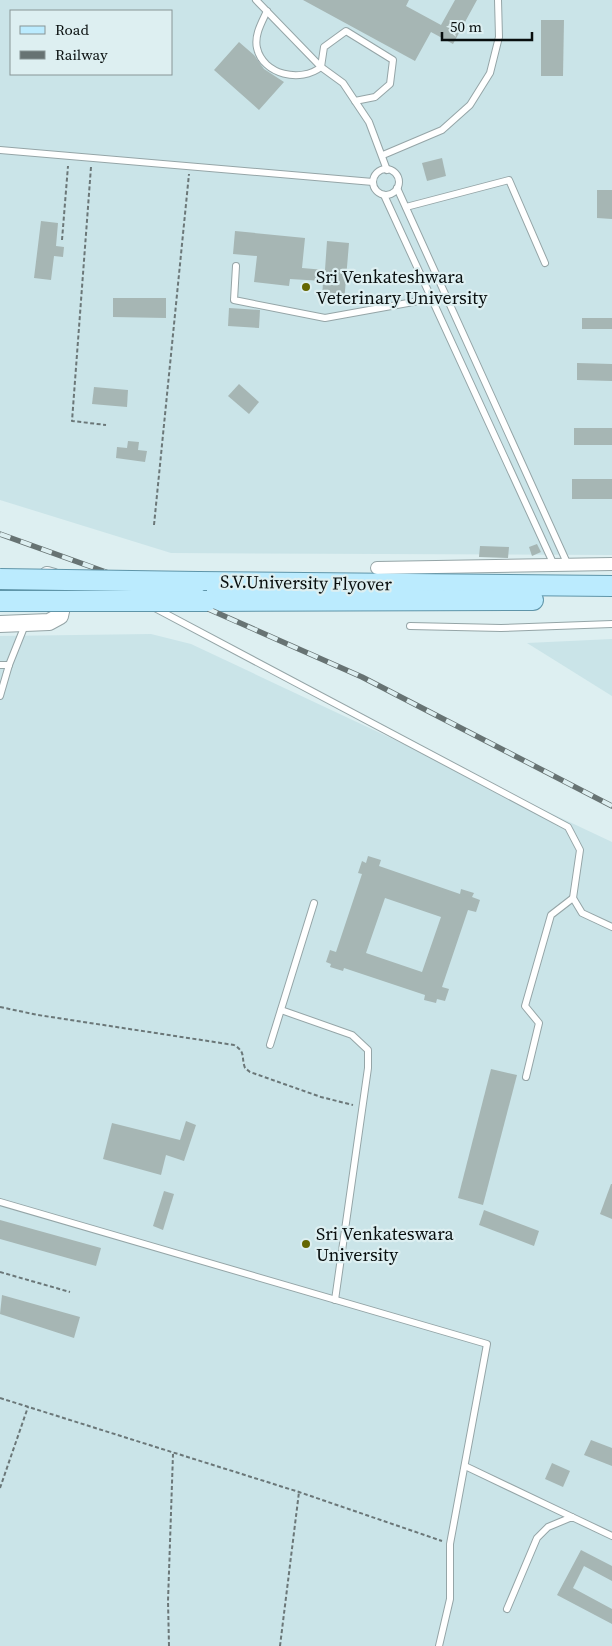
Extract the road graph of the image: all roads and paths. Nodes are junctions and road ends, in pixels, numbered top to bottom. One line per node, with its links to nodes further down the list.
1 (256, 0): 3 (lane)
2 (498, 0): 7 (lane)
3 (267, 11): 4 (lane); 4 (lane)
4 (320, 67): 5 (lane); 5 (lane)
5 (355, 101): 7 (lane)
6 (0, 150): 8 (lane)
7 (383, 155): 11 (lane)
8 (69, 156): 9 (lane); 16 (path)
9 (91, 158): 10 (lane); 20 (path)
10 (190, 166): 12 (lane); 21 (path)
11 (387, 170): 12 (lane); 13 (lane)
12 (373, 182): 14 (lane)
13 (397, 188): 14 (lane); 15 (lane)
14 (384, 195): 19 (lane)
15 (406, 207): 17 (lane); 24 (lane)
16 (62, 240)
17 (545, 263)
18 (236, 266): 19 (lane)
19 (430, 300): 23 (lane)
20 (106, 425)
21 (154, 525)
22 (612, 564): 24 (street)
23 (554, 565): 24 (street); 25 (street)
24 (568, 565)
25 (377, 568)
26 (0, 570): 27 (street)
27 (54, 577): 30 (lane); 35 (street)
28 (0, 579): 29 (main road, S.V.University Flyover, bridge)
29 (612, 586)
30 (121, 590)
31 (130, 594): 41 (lane)
32 (612, 600): 33 (main road, S.V.University Flyover, bridge)
33 (0, 601)
34 (0, 624): 35 (street)
35 (26, 624): 39 (lane)
36 (612, 624): 37 (lane)
37 (410, 626)
38 (0, 665): 39 (lane)
39 (9, 665): 40 (lane)
40 (0, 696)
41 (572, 898): 43 (lane); 47 (lane)
42 (314, 903): 45 (lane)
43 (612, 926)
44 (0, 1007): 48 (path)
45 (281, 1010): 46 (lane); 48 (lane)
46 (270, 1045)
47 (526, 1077)
48 (363, 1108): 52 (lane)
49 (0, 1202): 52 (lane)
50 (0, 1272): 51 (path)
51 (70, 1292)
52 (335, 1300): 56 (lane)
53 (0, 1398): 54 (path)
54 (28, 1406): 55 (path); 57 (path)
55 (173, 1454): 58 (path); 63 (path)
56 (465, 1466): 59 (lane); 61 (lane)
57 (0, 1488)
58 (299, 1492): 61 (path); 64 (path)
59 (572, 1518): 60 (lane); 62 (lane)
60 (612, 1536)
61 (450, 1544): 65 (lane)
62 (507, 1609)
63 (169, 1646)
64 (280, 1646)
65 (439, 1646)

